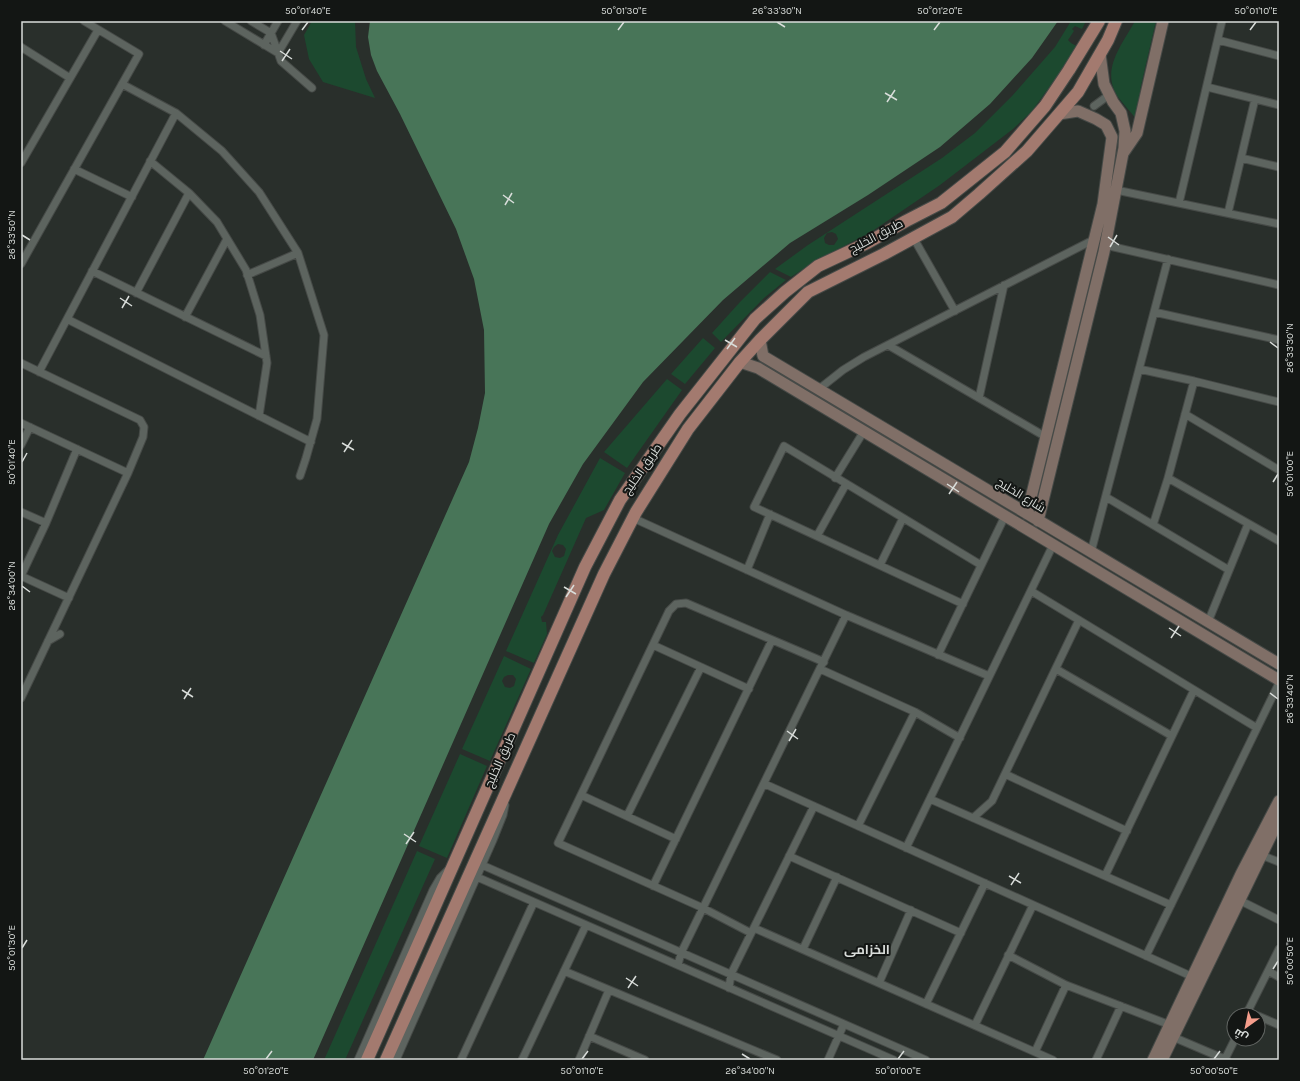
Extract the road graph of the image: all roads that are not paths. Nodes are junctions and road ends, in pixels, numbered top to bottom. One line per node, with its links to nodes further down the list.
1 (84, 21): 10 (street)
2 (225, 21): 13 (street)
3 (251, 21): 11 (street)
4 (278, 21): 11 (street)
5 (297, 21): 15 (street)
6 (1099, 21): 146 (main road, طريق الخليج)
7 (1116, 21): 16 (main road, طريق الخليج)
8 (1163, 21): 28 (street)
9 (1222, 21): 12 (street)
10 (98, 30): 18 (street); 19 (street)
11 (271, 33): 13 (street); 15 (street)
12 (1218, 40): 17 (street); 20 (street)
13 (264, 45): 15 (street)
14 (21, 47): 18 (street)
15 (278, 53): 21 (street)
16 (1100, 54): 22 (street); 27 (main road, طريق الخليج)
17 (1279, 56)
18 (70, 78): 31 (street)
19 (122, 84): 26 (street); 33 (street)
20 (1207, 87): 23 (street); 37 (street)
21 (312, 88)
22 (1110, 95): 25 (street); 28 (street)
23 (1255, 99): 24 (street); 29 (street)
24 (1279, 105)
25 (1094, 106)
26 (176, 113): 30 (street); 44 (street)
27 (1059, 114): 40 (main road, طريق الخليج); 42 (street)
28 (1124, 153): 34 (street)
29 (1241, 158): 32 (street); 38 (street)
30 (150, 162): 35 (street); 36 (street)
31 (21, 163)
32 (1279, 167)
33 (74, 169): 36 (street); 46 (street)
34 (1116, 190): 37 (street); 43 (street)
35 (189, 193): 41 (street); 51 (street)
36 (132, 197): 47 (street)
37 (1180, 203): 38 (street)
38 (1228, 213): 39 (street)
39 (1279, 224)
40 (913, 237): 52 (street); 56 (main road, طريق الخليج)
41 (227, 239): 48 (street); 54 (street)
42 (1094, 239): 49 (street); 73 (street)
43 (1105, 245): 45 (street); 90 (street)
44 (298, 254): 48 (street); 74 (street)
45 (1168, 259): 50 (street); 53 (street)
46 (21, 264)
47 (92, 271): 51 (street); 55 (street)
48 (247, 275): 59 (street)
49 (1004, 285): 52 (street); 66 (street)
50 (1279, 285)
51 (136, 293): 54 (street)
52 (955, 311): 58 (street)
53 (1154, 312): 57 (street); 62 (street)
54 (185, 317): 59 (street)
55 (67, 319): 63 (street); 69 (street)
56 (760, 340): 60 (main road, طريق الخليج); 65 (street, شارع الخليج)
57 (1279, 340)
58 (888, 345): 65 (street); 66 (street)
59 (266, 356): 69 (street)
60 (740, 362): 72 (street); 88 (main road, طريق الخليج)
61 (21, 363): 63 (street)
62 (1139, 369): 64 (street); 83 (street)
63 (39, 372): 78 (street)
64 (1194, 381): 67 (street); 68 (street)
65 (819, 389): 86 (street, شارع الخليج)
66 (979, 398): 73 (street)
67 (1279, 402)
68 (1185, 414): 77 (street); 81 (street)
69 (260, 416): 74 (street)
70 (21, 423): 71 (street)
71 (30, 427): 75 (street); 76 (street)
72 (864, 431): 80 (street); 87 (street)
73 (1046, 437): 86 (street)
74 (311, 442): 79 (street)
75 (21, 446)
76 (77, 449): 78 (street); 91 (street)
77 (1279, 470)
78 (128, 473): 104 (street)
79 (300, 476)
80 (835, 478): 82 (street); 85 (street)
81 (1168, 478): 92 (street); 93 (street)
82 (846, 484): 89 (street); 94 (street)
83 (1106, 498): 93 (street); 97 (street)
84 (21, 512): 91 (street)
85 (770, 514): 94 (street); 100 (street)
86 (1027, 514): 90 (street, شارع الخليج)
87 (1005, 516): 96 (street); 99 (street)
88 (633, 518): 100 (street); 129 (main road, طريق الخليج)
89 (903, 518): 98 (street); 99 (street)
90 (1038, 520): 97 (street, شارع الخليج)
91 (46, 523): 102 (street)
92 (1248, 524): 95 (street); 101 (street)
93 (1153, 525): 101 (street)
94 (817, 536): 98 (street)
95 (1279, 541)
96 (1053, 544): 103 (street); 120 (street)
97 (1091, 552): 108 (street, شارع الخليج)
98 (880, 565): 105 (street)
99 (981, 565): 105 (street)
100 (747, 570): 106 (street)
101 (1229, 570): 108 (street)
102 (21, 576): 104 (street)
103 (1030, 591): 107 (street); 119 (street)
104 (68, 598): 111 (street)
105 (963, 604): 113 (street)
106 (846, 615): 113 (street); 114 (street)
107 (1079, 620): 118 (street); 122 (street)
108 (1208, 622): 115 (street, شارع الخليج)
109 (60, 634): 111 (street)
110 (772, 640): 112 (street); 114 (street); 121 (street)
111 (48, 641): 123 (street)
112 (653, 645): 116 (street); 131 (street)
113 (938, 655): 119 (street)
114 (824, 662): 117 (street)
115 (1279, 664)
116 (701, 667): 121 (street); 135 (street)
117 (820, 669): 124 (street); 130 (street)
118 (1056, 669): 126 (street); 128 (street)
119 (989, 676): 127 (street)
120 (1279, 682): 125 (street)
121 (749, 689): 140 (street)
122 (1194, 690): 125 (street); 126 (street)
123 (21, 698)
124 (915, 712): 127 (street); 138 (street)
125 (1257, 728): 155 (street)
126 (1172, 736): 139 (street)
127 (960, 738): 132 (street)
128 (1005, 774): 136 (street); 139 (street)
129 (510, 784): 145 (street); 195 (main road, طريق الخليج)
130 (765, 784): 134 (street); 156 (street)
131 (581, 795): 135 (street); 151 (street)
132 (930, 799): 136 (street); 141 (street)
133 (1279, 801): 171 (street)
134 (814, 806): 138 (street); 143 (street)
135 (627, 816): 140 (street)
136 (973, 818): 147 (street)
137 (1279, 819): 142 (street)
138 (858, 826): 141 (street)
139 (1127, 831): 147 (street)
140 (676, 839): 151 (street)
141 (906, 848): 150 (street)
142 (1261, 855): 144 (street); 152 (street)
143 (789, 856): 149 (street); 160 (street)
144 (1279, 862)
145 (482, 865): 148 (street); 164 (street)
146 (453, 866): 193 (street); 194 (main road, طريق الخليج)
147 (1105, 876): 155 (street)
148 (477, 877): 153 (street); 196 (street)
149 (837, 877): 157 (street); 162 (street)
150 (985, 883): 154 (street); 161 (street)
151 (653, 886): 156 (street)
152 (1239, 900): 158 (street); 187 (street)
153 (534, 902): 159 (street); 197 (street)
154 (1033, 905): 165 (street); 166 (street)
155 (1171, 905): 166 (street)
156 (703, 908): 160 (street); 164 (street)
157 (911, 910): 161 (street); 173 (street)
158 (1279, 920)
159 (586, 925): 167 (street); 168 (street)
160 (753, 930): 162 (street); 170 (street)
161 (961, 933): 177 (street)
162 (803, 949): 173 (street)
163 (1279, 949): 169 (street)
164 (681, 952): 167 (street); 170 (street)
165 (1008, 955): 174 (street); 182 (street)
166 (1146, 956): 171 (street)
167 (678, 965): 175 (street)
168 (564, 971): 176 (street); 198 (street)
169 (1268, 971): 172 (street); 179 (street)
170 (731, 974): 175 (street); 181 (street)
171 (1193, 977): 183 (street)
172 (1279, 977)
173 (879, 983): 177 (street)
174 (1066, 985): 178 (street); 189 (street)
175 (729, 988): 186 (street)
176 (609, 990): 185 (street); 190 (street)
177 (926, 1004): 182 (street)
178 (1121, 1006): 183 (street); 206 (street)
179 (1250, 1007)
180 (1266, 1019): 184 (street)
181 (844, 1024): 186 (street); 192 (street)
182 (975, 1025): 189 (street)
183 (1170, 1025): 207 (street)
184 (1279, 1025)
185 (589, 1036): 199 (street); 200 (street)
186 (838, 1036): 191 (street); 202 (street)
187 (1173, 1037): 208 (street); 209 (street)
188 (1231, 1047): 209 (street)
189 (1035, 1052): 205 (street)
190 (766, 1058): 201 (street)
191 (884, 1058): 203 (street)
192 (918, 1058): 204 (street)
193 (358, 1060)
194 (367, 1060)
195 (386, 1060)
196 (396, 1060)
197 (461, 1060)
198 (522, 1060)
199 (579, 1060)
200 (645, 1060)
201 (777, 1060)
202 (828, 1060)
203 (894, 1060)
204 (926, 1060)
205 (1054, 1060)
206 (1096, 1060)
207 (1153, 1060)
208 (1162, 1060)
209 (1226, 1060)

